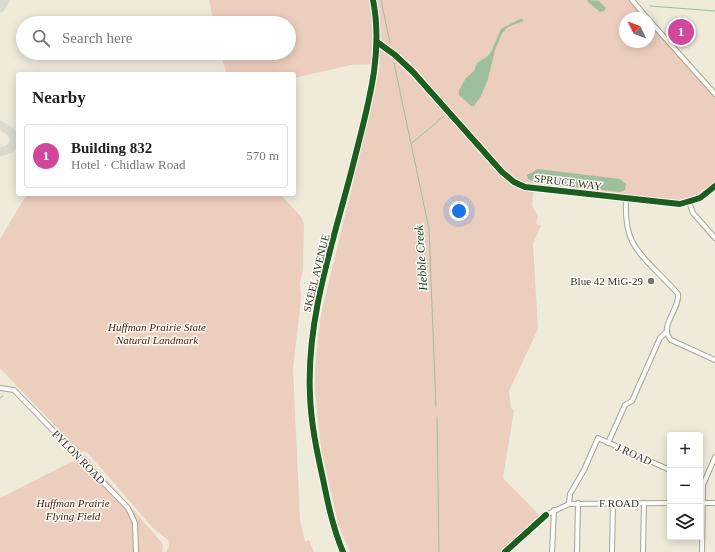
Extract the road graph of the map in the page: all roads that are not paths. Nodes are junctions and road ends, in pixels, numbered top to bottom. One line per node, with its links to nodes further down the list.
1 (373, 0): 5 (street, SKEEL AVENUE)
2 (632, 0): 3 (street)
3 (642, 12)
4 (655, 27): 6 (street)
5 (377, 42): 8 (street, SPRUCE WAY); 28 (street, SKEEL AVENUE)
6 (715, 94)
7 (715, 186): 9 (street, SPRUCE WAY)
8 (626, 199): 9 (street, SPRUCE WAY); 11 (street)
9 (689, 202): 10 (street)
10 (715, 238)
11 (666, 332): 12 (street); 14 (street)
12 (715, 360)
13 (0, 388): 27 (street, PYLON ROAD)
14 (608, 443): 16 (street, J ROAD); 24 (street, J ROAD)
15 (715, 458): 17 (street)
16 (667, 469)
17 (703, 480)
18 (578, 503): 19 (street, F ROAD); 24 (street, F ROAD); 31 (street)
19 (613, 503): 20 (street, F ROAD); 32 (street)
20 (644, 503): 21 (street, F ROAD); 33 (street)
21 (667, 503)
22 (703, 503): 23 (street)
23 (715, 503)
24 (569, 504): 26 (street, F ROAD)
25 (701, 504): 34 (street)
26 (554, 510): 29 (street, F ROAD); 30 (street)
27 (136, 552)
28 (343, 552)
29 (505, 552)
30 (552, 552)
31 (577, 552)
32 (612, 552)
33 (643, 552)
34 (702, 552)

